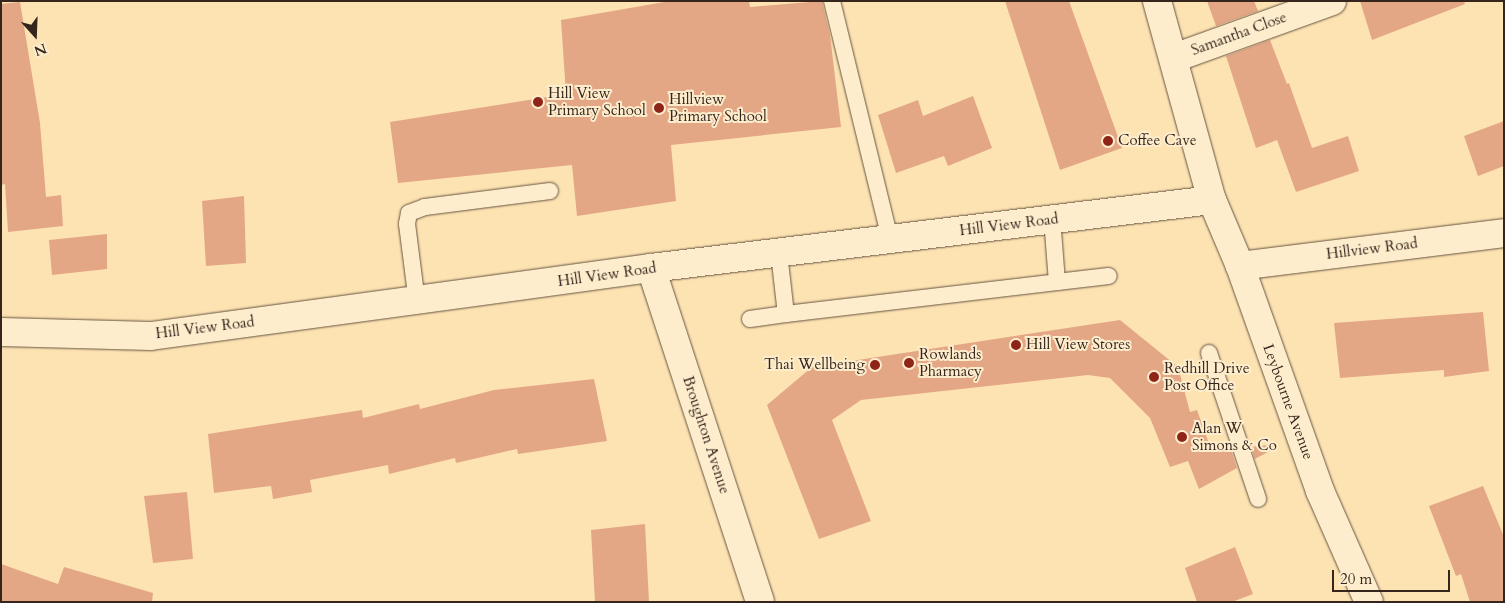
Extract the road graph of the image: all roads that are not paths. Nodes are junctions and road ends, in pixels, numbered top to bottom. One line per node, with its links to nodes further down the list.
1 (832, 1): 9 (lane)
2 (1157, 1): 4 (street, Leybourne Avenue)
3 (1332, 1): 4 (street, Samantha Close)
4 (1174, 58): 6 (street, Leybourne Avenue)
5 (550, 191): 15 (lane)
6 (1212, 200): 7 (street, Hill View Road); 11 (street, Leybourne Avenue)
7 (1052, 219): 9 (street, Hill View Road); 14 (lane)
8 (1504, 233): 11 (street, Hillview Road)
9 (890, 239): 10 (street, Hill View Road)
10 (779, 253): 12 (street, Hill View Road); 16 (lane)
11 (1240, 266): 22 (street, Leybourne Avenue)
12 (650, 268): 15 (street, Hill View Road); 21 (street, Broughton Avenue)
13 (1109, 276): 14 (lane)
14 (1057, 282): 16 (lane)
15 (417, 302): 18 (street, Hill View Road)
16 (786, 314): 17 (lane)
17 (750, 319)
18 (1, 332)
19 (1209, 353): 20 (lane)
20 (1258, 499)
21 (760, 602)
22 (1369, 602)

